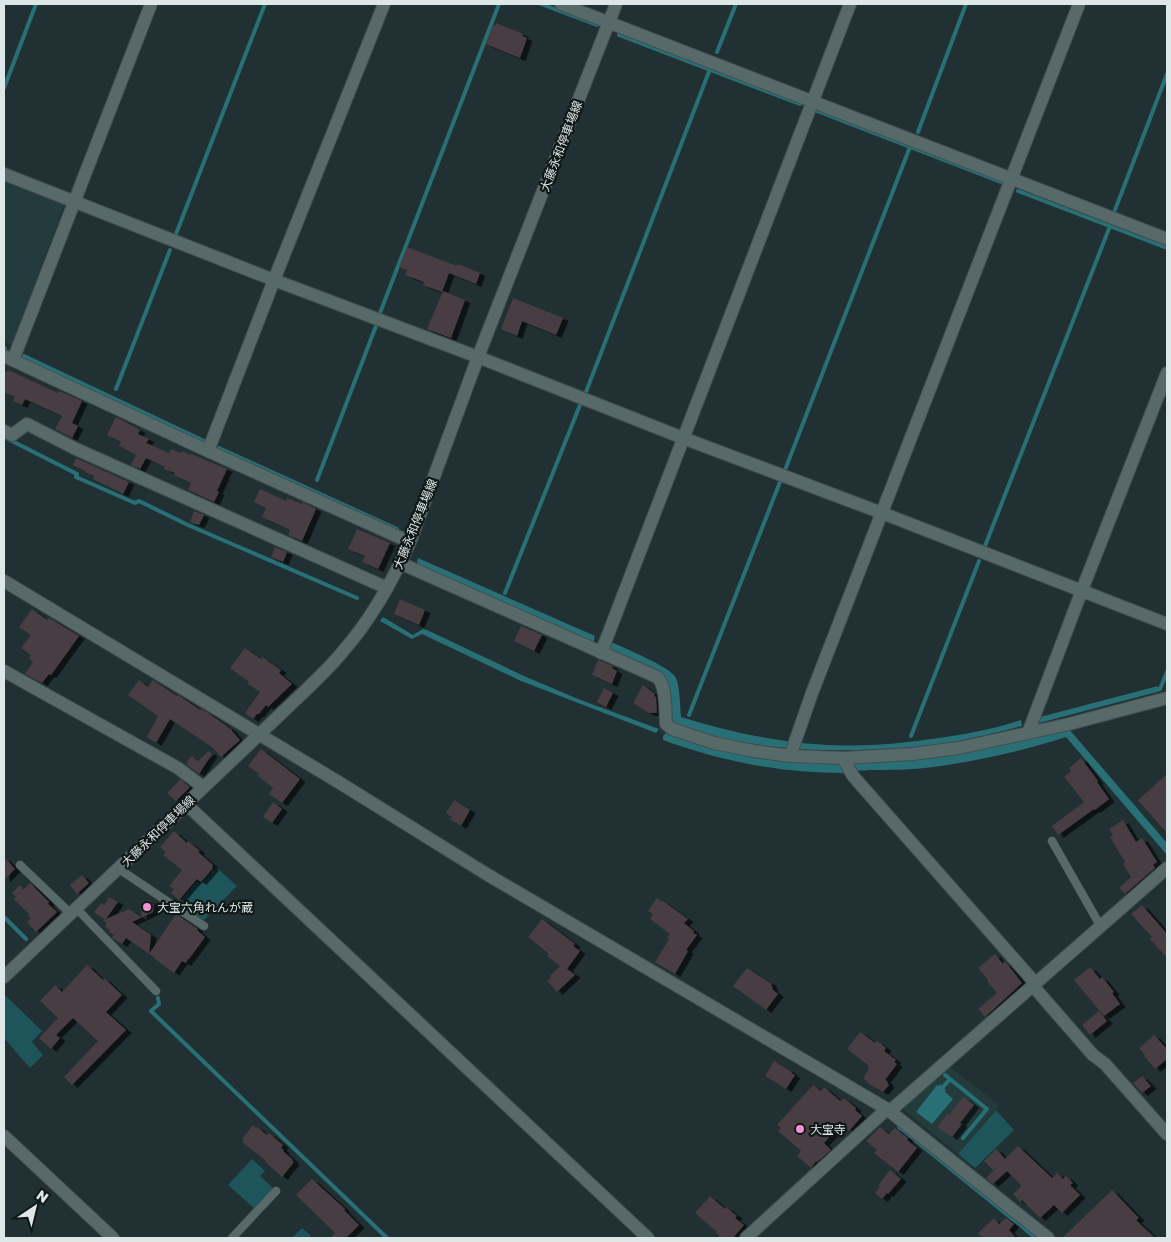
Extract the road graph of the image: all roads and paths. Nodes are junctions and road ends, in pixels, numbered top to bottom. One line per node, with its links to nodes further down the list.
1 (151, 4): 11 (street)
2 (384, 4): 13 (street)
3 (561, 4): 7 (street)
4 (616, 4): 7 (street, 大藤永和停車場線)
5 (850, 4): 8 (street)
6 (1079, 4): 10 (street)
7 (609, 23): 8 (street); 14 (street, 大藤永和停車場線)
8 (812, 101): 10 (street); 18 (street)
9 (4, 174): 11 (street)
10 (1011, 178): 12 (street); 20 (street)
11 (75, 201): 13 (street); 15 (street)
12 (1167, 239)
13 (274, 280): 14 (street); 19 (street)
14 (478, 357): 18 (street); 21 (street, 大藤永和停車場線)
15 (8, 358): 19 (street)
16 (1167, 373): 25 (street)
17 (4, 431): 24 (street)
18 (683, 438): 20 (street); 27 (street)
19 (208, 451): 21 (street)
20 (882, 513): 25 (street); 32 (street)
21 (410, 542): 22 (street, 大藤永和停車場線)
22 (400, 564): 24 (street, 大藤永和停車場線); 27 (street)
23 (4, 581): 31 (street)
24 (386, 588): 31 (street, 大藤永和停車場線)
25 (1082, 590): 26 (street); 30 (street)
26 (1167, 624)
27 (601, 652): 32 (street)
28 (4, 671): 34 (street)
29 (1167, 698): 30 (street)
30 (1028, 733): 33 (street)
31 (259, 734): 34 (street, 大藤永和停車場線); 46 (street)
32 (793, 749): 33 (street)
33 (843, 758): 44 (street)
34 (203, 788): 35 (street, 大藤永和停車場線)
35 (186, 804): 39 (street, 大藤永和停車場線); 52 (street)
36 (1052, 841): 42 (lane)
37 (20, 865): 40 (lane)
38 (1167, 868): 42 (street)
39 (119, 869): 40 (street, 大藤永和停車場線); 41 (lane)
40 (74, 911): 43 (street, 大藤永和停車場線); 45 (lane)
41 (204, 926)
42 (1101, 927): 44 (street)
43 (4, 977)
44 (1035, 985): 46 (street); 47 (street)
45 (156, 991)
46 (888, 1110): 53 (street); 54 (street)
47 (1167, 1134)
48 (4, 1136): 50 (street)
49 (276, 1191): 51 (lane)
50 (113, 1238)
51 (232, 1238)
52 (648, 1238)
53 (746, 1238)
54 (1048, 1238)

